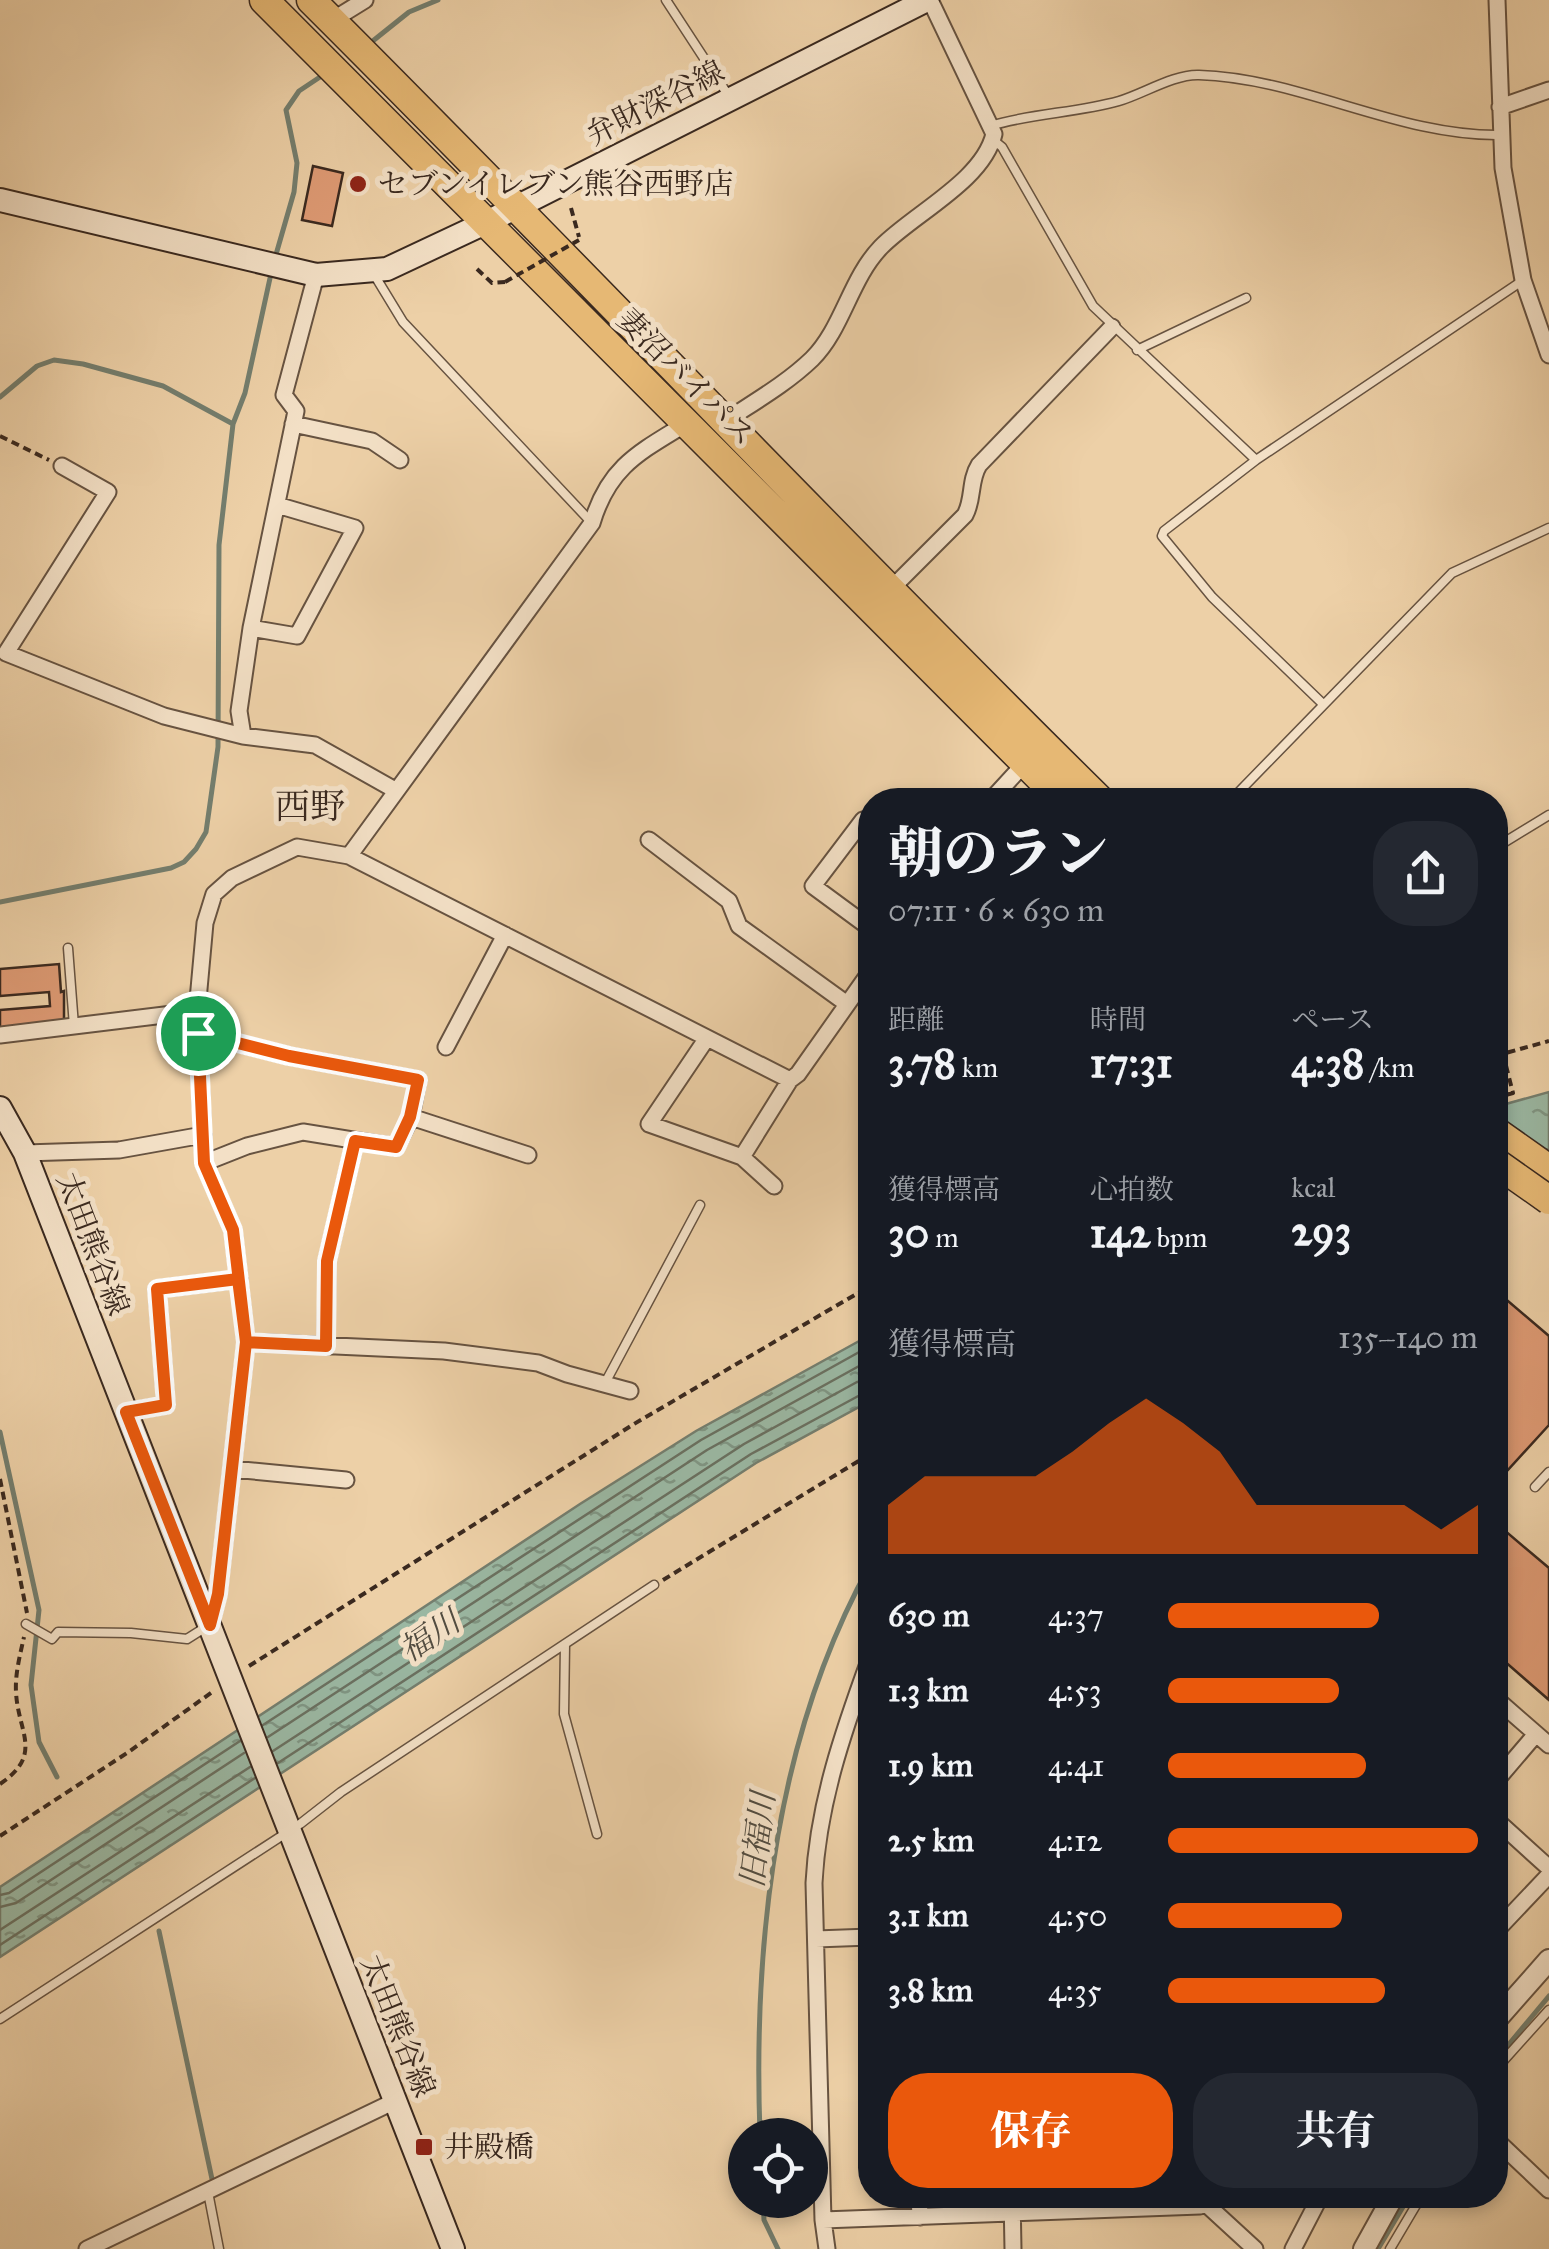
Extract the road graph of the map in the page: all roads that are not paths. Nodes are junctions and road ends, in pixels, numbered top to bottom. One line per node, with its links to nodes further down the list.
1 (264, 0): 15 (highway, 妻沼バイパス)
2 (311, 0): 7 (highway, 妻沼バイパス)
3 (364, 0): 7 (street)
4 (666, 0): 9 (lane)
5 (928, 0): 9 (main road, 弁財深谷線); 11 (street)
6 (1497, 0): 10 (street)
7 (332, 20): 14 (highway, 妻沼バイパス)
8 (1549, 90): 10 (street)
9 (730, 99): 14 (main road, 弁財深谷線)
10 (1500, 107): 12 (street)
11 (992, 133): 12 (lane); 20 (lane); 23 (street)
12 (1501, 136): 18 (street)
13 (0, 200): 17 (main road, 弁財深谷線)
14 (518, 206): 15 (main road, 弁財深谷線); 23 (highway, 妻沼バイパス)
15 (485, 223): 16 (main road, 弁財深谷線); 24 (highway, 妻沼バイパス)
16 (371, 270): 17 (main road, 弁財深谷線); 30 (lane)
17 (316, 275): 25 (street)
18 (1523, 280): 22 (street); 27 (lane)
19 (1246, 298): 21 (lane)
20 (1112, 327): 21 (lane); 33 (street)
21 (1138, 350): 27 (lane)
22 (1549, 355)
23 (724, 422): 32 (highway, 妻沼バイパス)
24 (686, 423): 30 (street); 32 (highway, 妻沼バイパス)
25 (293, 424): 26 (street); 29 (street)
26 (400, 460)
27 (1256, 460): 36 (lane)
28 (62, 466): 35 (street)
29 (277, 504): 34 (street); 34 (street)
30 (592, 523): 43 (street)
31 (1549, 528): 36 (lane)
32 (853, 571): 33 (highway, 妻沼バイパス); 38 (highway, 妻沼バイパス)
33 (890, 590): 41 (highway, 妻沼バイパス)
34 (252, 628): 37 (street)
35 (2, 653): 37 (street)
36 (1323, 704): 42 (lane)
37 (242, 736): 43 (street)
38 (1025, 763): 39 (street); 40 (highway, 妻沼バイパス)
39 (1002, 788)
40 (1050, 788)
41 (1088, 788)
42 (1242, 788)
43 (395, 790): 48 (street)
44 (1548, 816): 47 (lane)
45 (858, 827): 49 (street)
46 (649, 840): 53 (street)
47 (1508, 840)
48 (348, 856): 50 (street); 54 (street)
49 (858, 919)
50 (505, 935): 58 (street); 59 (street)
51 (68, 948): 55 (lane)
52 (858, 989): 53 (street)
53 (847, 1004): 60 (street)
54 (197, 1011): 55 (street); 56 (street)
55 (74, 1026): 57 (street)
56 (198, 1033): 62 (street); 63 (street)
57 (0, 1035)
58 (707, 1038): 60 (street); 68 (street)
59 (446, 1047)
60 (790, 1080): 68 (street)
61 (0, 1108): 66 (main road, 太田熊谷線)
62 (410, 1117): 64 (street); 67 (street)
63 (203, 1135): 66 (street); 69 (street)
64 (355, 1141): 69 (street); 77 (street)
65 (1508, 1141): 70 (highway)
66 (25, 1153): 80 (main road, 太田熊谷線)
67 (528, 1156)
68 (742, 1157): 72 (street)
69 (204, 1163): 75 (street)
70 (1549, 1170)
71 (1508, 1171): 73 (highway, bridge)
72 (774, 1186)
73 (1549, 1200)
74 (700, 1205): 78 (lane)
75 (238, 1279): 76 (street); 80 (street)
76 (246, 1342): 77 (street); 81 (street)
77 (326, 1346): 78 (street)
78 (604, 1386): 79 (street)
79 (630, 1391)
80 (126, 1412): 87 (main road, 太田熊谷線)
81 (232, 1469): 83 (street); 87 (street)
82 (1549, 1472): 84 (lane)
83 (346, 1480)
84 (1535, 1487)
85 (654, 1585): 88 (lane)
86 (26, 1624): 87 (lane)
87 (210, 1625): 93 (main road, 太田熊谷線)
88 (565, 1644): 93 (lane); 95 (lane)
89 (858, 1696): 99 (street)
90 (1508, 1709): 91 (street)
91 (1543, 1739): 92 (street)
92 (1508, 1770)
93 (287, 1828): 103 (lane); 105 (main road, 太田熊谷線)
94 (1508, 1832): 96 (street)
95 (596, 1834)
96 (1549, 1872): 97 (street)
97 (1508, 1918)
98 (858, 1937): 99 (street)
99 (816, 1939): 118 (street)
100 (1549, 1960): 101 (street)
101 (1508, 2006)
102 (1549, 2010): 104 (lane)
103 (0, 2018)
104 (1508, 2056)
105 (396, 2101): 108 (street); 121 (main road, 太田熊谷線)
106 (1508, 2151): 107 (street)
107 (1549, 2190)
108 (208, 2192): 119 (street); 120 (lane)
109 (920, 2208): 117 (street)
110 (1012, 2208): 116 (street)
111 (1098, 2208): 116 (street)
112 (1219, 2208): 124 (street)
113 (1314, 2208): 125 (street)
114 (1387, 2208): 126 (street)
115 (1414, 2208): 127 (lane)
116 (1012, 2214): 117 (street); 123 (street)
117 (920, 2217): 118 (street)
118 (823, 2220): 122 (street)
119 (87, 2249)
120 (219, 2249)
121 (453, 2249)
122 (828, 2249)
123 (1013, 2249)
124 (1255, 2249)
125 (1293, 2249)
126 (1364, 2249)
127 (1390, 2249)

